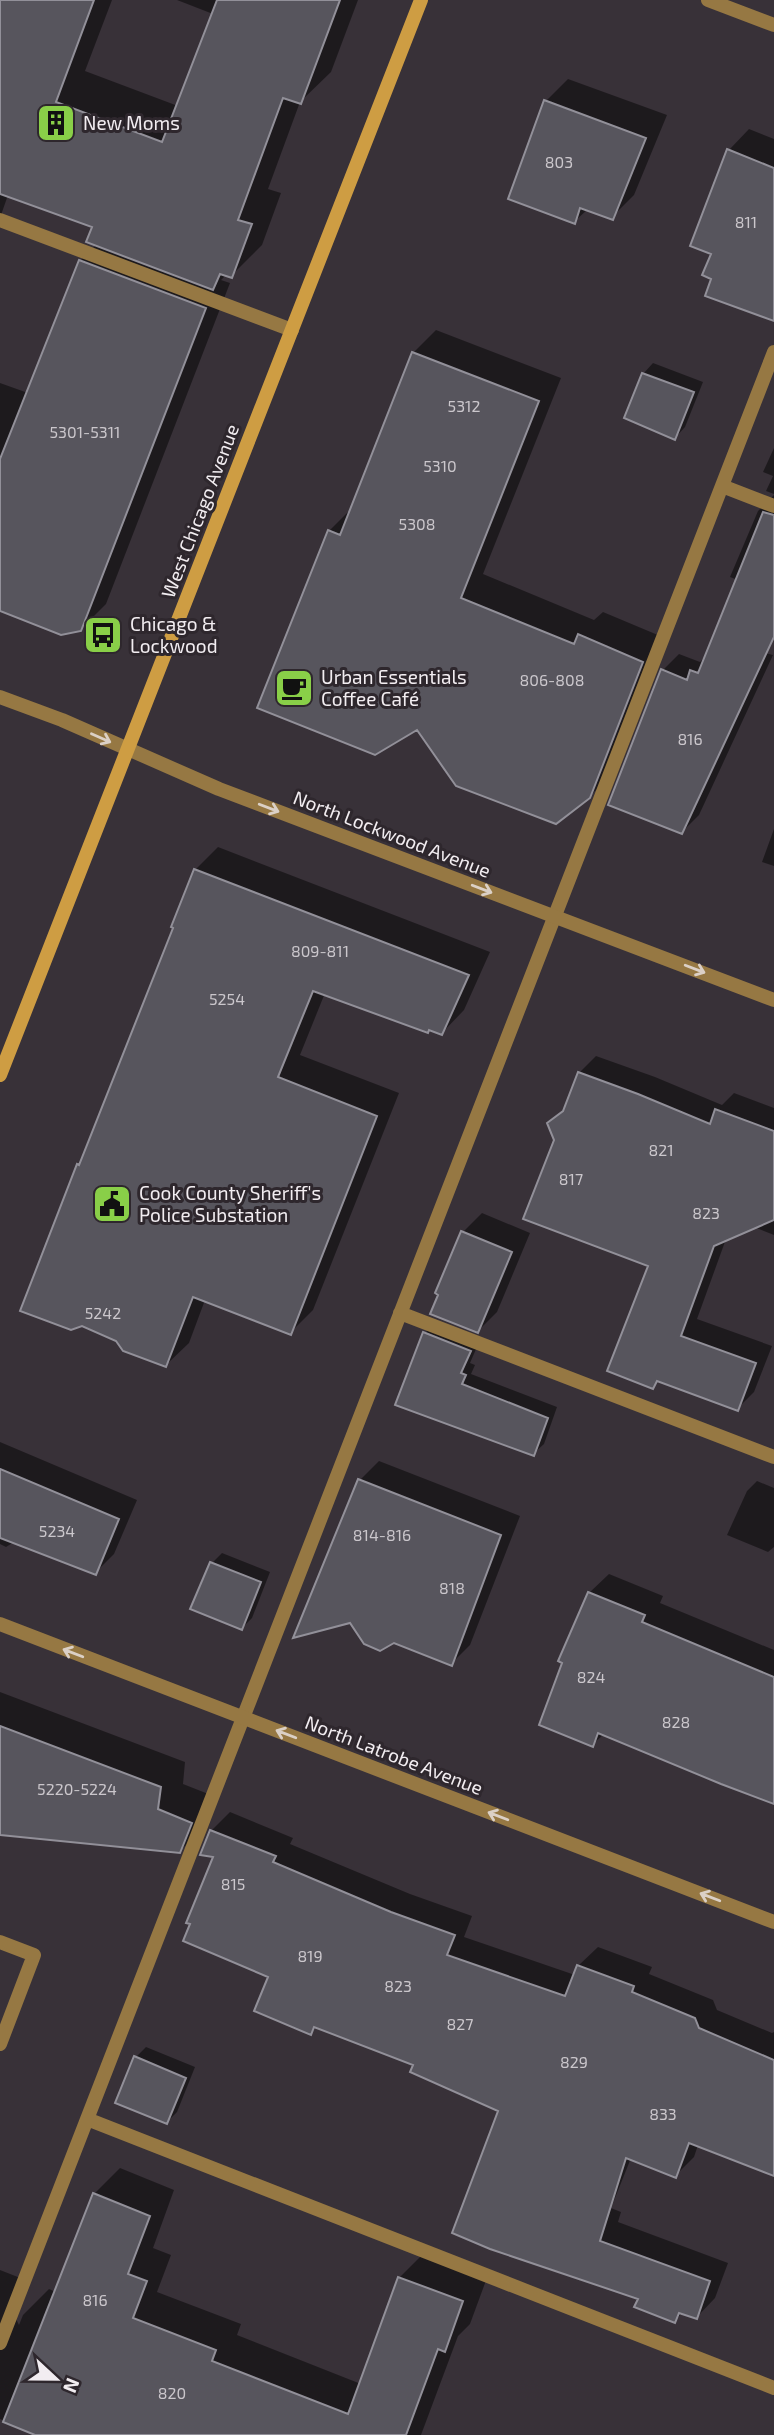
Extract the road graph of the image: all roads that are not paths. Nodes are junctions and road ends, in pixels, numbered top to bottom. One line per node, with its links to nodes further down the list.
1 (421, 0): 5 (main road, West Chicago Avenue)
2 (708, 0): 3 (street)
3 (774, 25)
4 (0, 220): 5 (street)
5 (292, 330): 10 (main road, West Chicago Avenue)
6 (774, 352): 7 (street)
7 (722, 486): 8 (street); 11 (street)
8 (774, 506)
9 (0, 697): 10 (street, North Lockwood Avenue, one-way to 10)
10 (127, 750): 11 (street, North Lockwood Avenue, one-way to 11); 13 (main road, West Chicago Avenue)
11 (554, 916): 12 (street, North Lockwood Avenue, one-way to 12); 14 (street)
12 (774, 1000)
13 (0, 1075)
14 (400, 1313): 15 (street); 17 (street)
15 (774, 1457)
16 (0, 1624): 17 (street, North Latrobe Avenue, one-way to 16)
17 (243, 1718): 18 (street, North Latrobe Avenue, one-way to 17); 21 (street)
18 (774, 1922)
19 (0, 1942): 20 (street)
20 (0, 2044)
21 (87, 2119): 22 (street); 23 (street)
22 (0, 2343)
23 (774, 2388)

